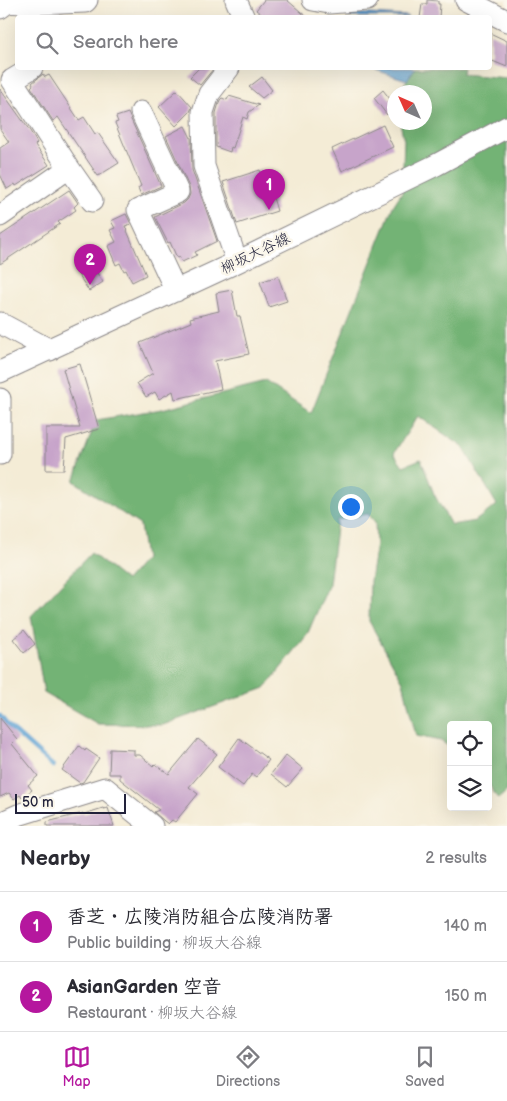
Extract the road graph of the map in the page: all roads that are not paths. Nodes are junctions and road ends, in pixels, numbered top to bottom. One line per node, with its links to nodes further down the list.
1 (87, 0): 6 (street)
2 (236, 0): 7 (street)
3 (313, 0): 4 (street)
4 (368, 0)
5 (466, 0): 8 (street)
6 (0, 8)
7 (243, 15)
8 (507, 22)
9 (29, 70): 13 (street)
10 (227, 70): 16 (street)
11 (141, 112): 17 (street)
12 (507, 127): 16 (street, 柳坂大谷線)
13 (70, 168): 14 (street); 15 (street)
14 (92, 201)
15 (2, 209)
16 (236, 262): 17 (street, 柳坂大谷線)
17 (176, 291): 19 (street, 柳坂大谷線)
18 (0, 323): 19 (street)
19 (50, 350): 20 (street, 柳坂大谷線)
20 (0, 372)
21 (0, 400): 22 (street)
22 (0, 454)
23 (14, 821): 24 (street)
24 (152, 826)

